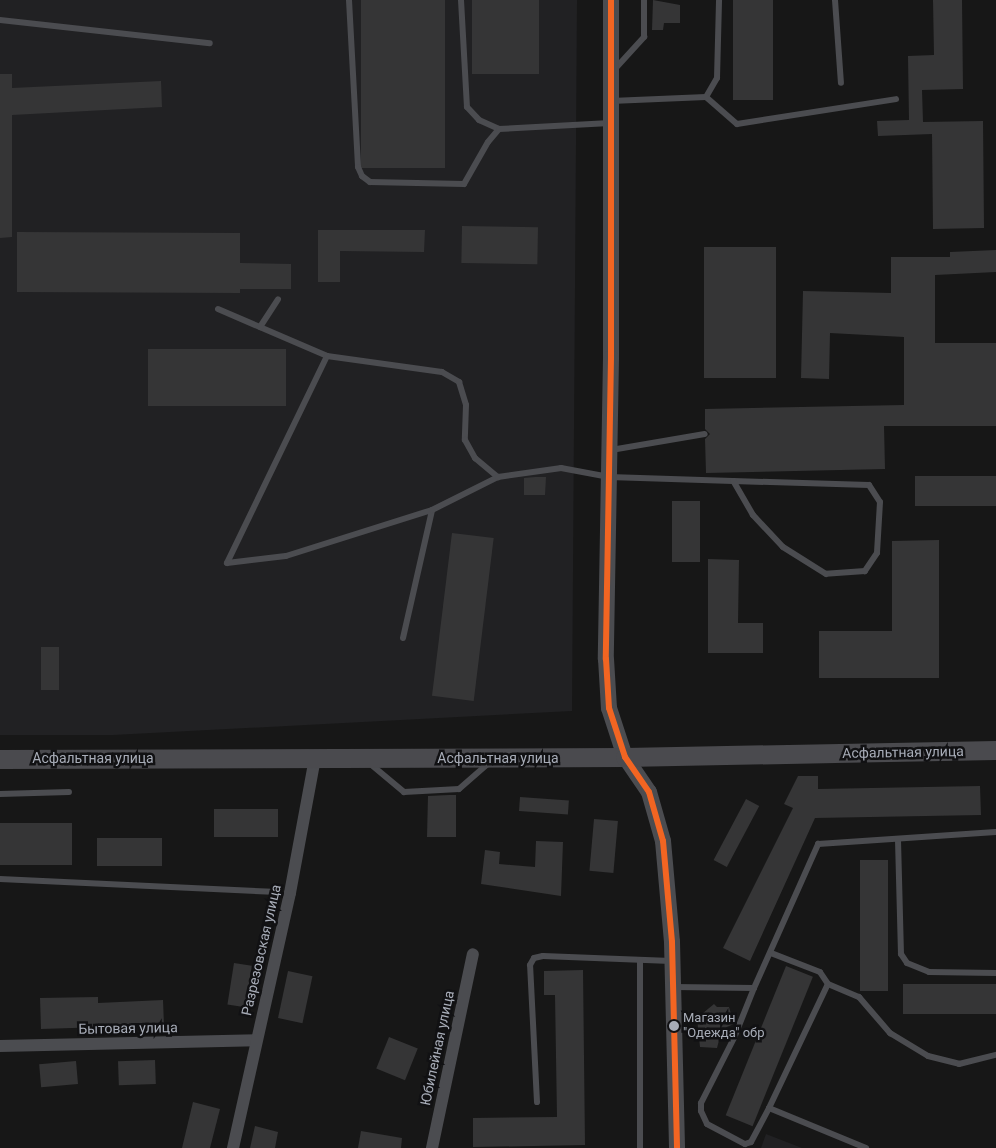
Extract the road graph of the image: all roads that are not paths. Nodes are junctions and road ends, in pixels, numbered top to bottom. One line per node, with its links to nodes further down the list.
1 (349, 0): 15 (lane)
2 (461, 0): 15 (lane)
3 (611, 0): 9 (street)
4 (644, 0): 9 (lane)
5 (719, 0): 11 (lane)
6 (835, 0): 10 (lane)
7 (0, 20): 8 (lane)
8 (210, 43)
9 (610, 75): 13 (street)
10 (841, 83)
11 (706, 97): 12 (lane); 13 (lane)
12 (896, 99)
13 (610, 101): 14 (street)
14 (610, 123): 15 (lane); 21 (street)
15 (498, 129)
16 (278, 299): 18 (lane)
17 (218, 309): 18 (lane)
18 (260, 327): 19 (lane)
19 (326, 356): 22 (lane); 25 (lane)
20 (705, 434): 21 (lane)
21 (610, 450): 23 (street)
22 (498, 477): 23 (lane); 25 (lane)
23 (609, 477): 24 (lane); 29 (street)
24 (733, 481): 24 (lane)
25 (432, 510): 26 (lane)
26 (403, 638)
27 (996, 750): 29 (main road, Асфальтная улица)
28 (496, 757): 29 (main road, Асфальтная улица); 31 (main road, Асфальтная улица); 31 (lane)
29 (625, 757): 42 (street)
30 (315, 758): 31 (main road, Асфальтная улица); 32 (main road, Асфальтная улица); 47 (street, Разрезовская улица)
31 (364, 758)
32 (0, 759)
33 (69, 792): 34 (lane)
34 (0, 794)
35 (996, 832): 36 (lane)
36 (898, 840): 39 (lane); 43 (lane)
37 (0, 879): 38 (lane)
38 (272, 892)
39 (771, 953): 44 (lane); 46 (lane)
40 (473, 954): 53 (street, Юбилейная улица)
41 (640, 960): 42 (lane); 50 (lane); 54 (lane)
42 (672, 961): 45 (street)
43 (996, 972)
44 (828, 984): 49 (lane); 51 (lane)
45 (673, 987): 46 (lane); 55 (street)
46 (754, 988): 51 (lane)
47 (256, 1040): 48 (street, Бытовая улица); 52 (street, Разрезовская улица)
48 (0, 1046)
49 (996, 1055)
50 (537, 1102)
51 (769, 1108): 56 (lane)
52 (232, 1148)
53 (432, 1148)
54 (640, 1148)
55 (678, 1148)
56 (866, 1148)

